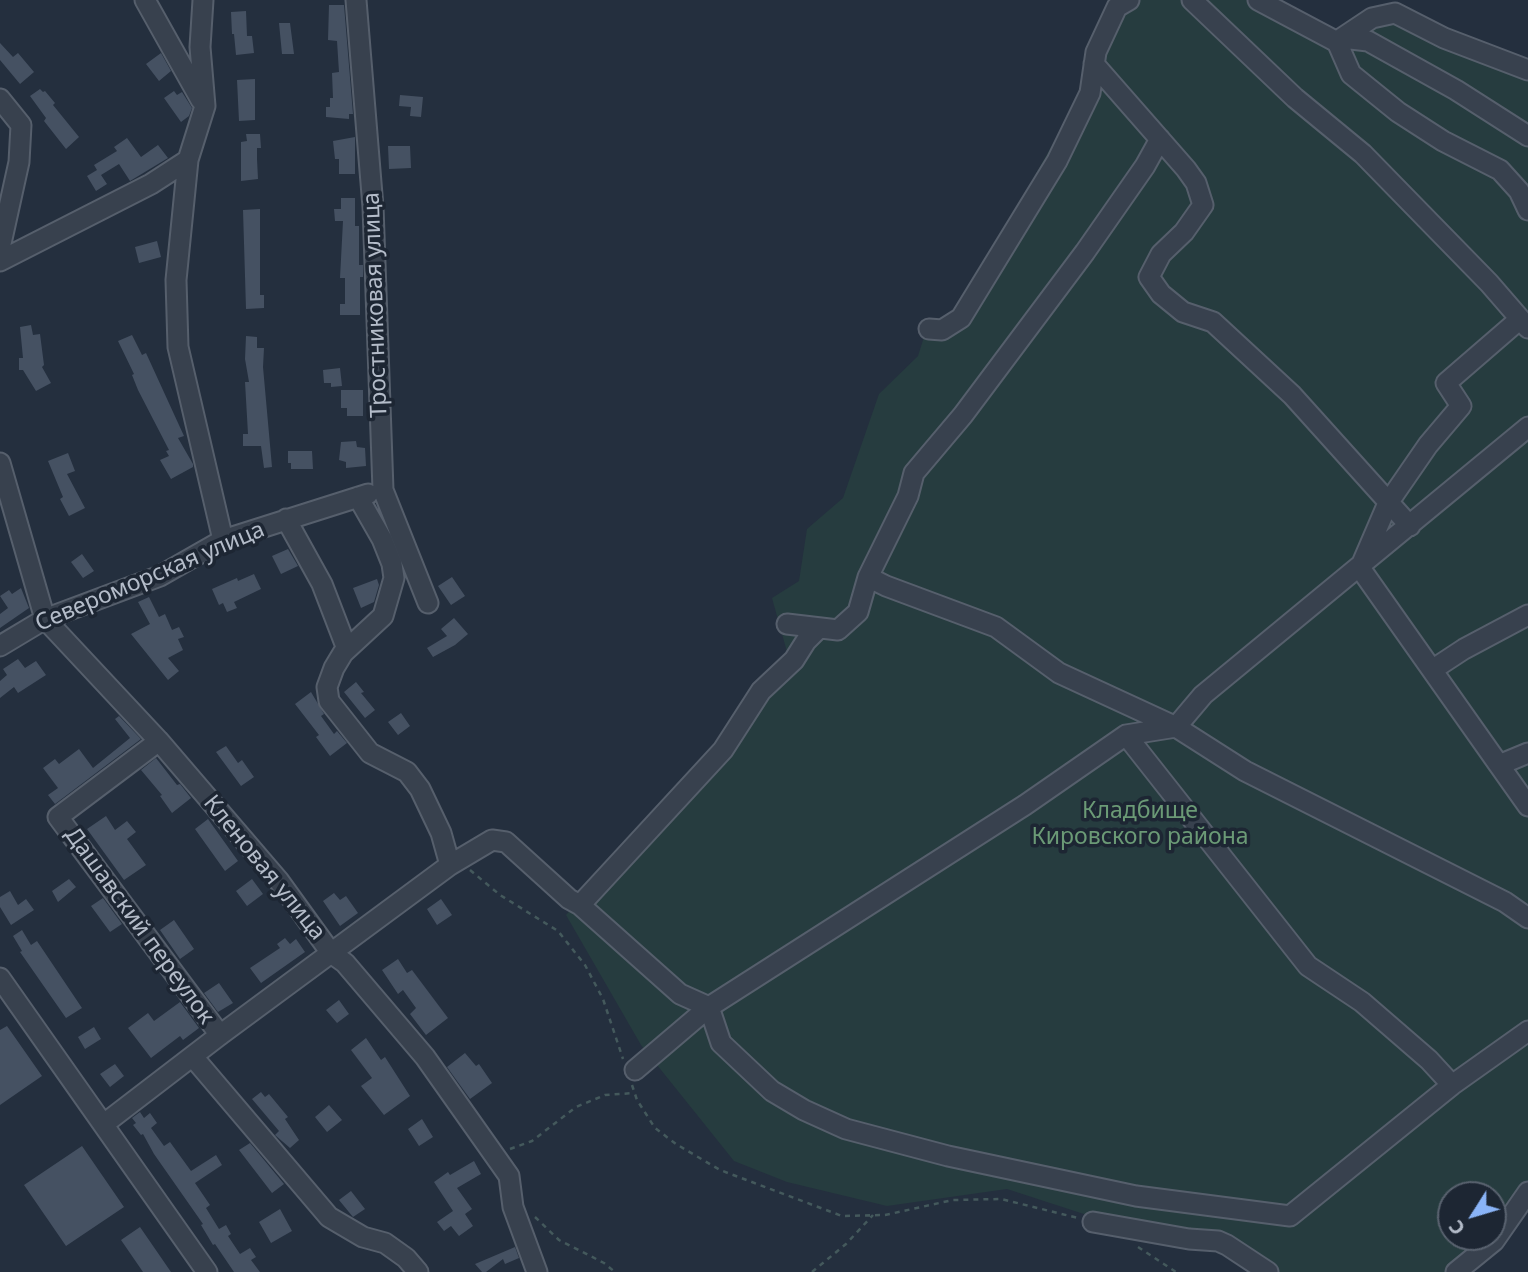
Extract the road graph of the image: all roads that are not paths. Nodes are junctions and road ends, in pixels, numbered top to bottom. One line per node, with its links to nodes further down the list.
1 (145, 0): 11 (street)
2 (203, 0): 11 (street)
3 (356, 0): 22 (street, Тростниковая улица)
4 (1129, 0): 8 (street)
5 (1192, 0): 18 (street)
6 (1258, 0): 7 (street)
7 (1340, 40): 9 (street); 12 (street); 15 (street)
8 (1094, 64): 13 (street); 19 (street)
9 (1528, 70)
10 (0, 99): 16 (street)
11 (205, 106): 14 (street)
12 (1528, 136)
13 (1160, 139): 24 (street); 29 (street)
14 (188, 160): 17 (street); 27 (street)
15 (1528, 209)
16 (0, 248)
17 (0, 261)
18 (1524, 324): 24 (street)
19 (929, 329)
20 (1528, 427): 26 (street)
21 (0, 463): 32 (street, Кленовая улица)
22 (383, 489): 23 (street, Североморская улица); 30 (street, Тростниковая улица)
23 (358, 497): 25 (street, Североморская улица); 36 (street)
24 (1388, 503): 26 (street); 28 (street)
25 (286, 519): 27 (street, Североморская улица); 36 (street)
26 (1410, 526): 28 (street)
27 (223, 540): 32 (street, Североморская улица)
28 (1360, 568): 37 (street); 38 (street)
29 (868, 577): 34 (street); 38 (street)
30 (428, 603)
31 (1528, 615): 37 (street)
32 (45, 619): 35 (street, Североморская улица); 40 (street, Кленовая улица)
33 (787, 624): 34 (street)
34 (820, 628): 45 (street)
35 (0, 646)
36 (347, 649): 44 (street)
37 (1432, 670): 42 (street)
38 (1176, 727): 39 (street); 46 (street)
39 (1126, 735): 50 (street); 55 (street)
40 (159, 741): 47 (street, Кленовая улица); 52 (street, Дашавский переулок)
41 (1528, 752): 42 (street)
42 (1499, 765): 43 (street)
43 (1528, 806)
44 (450, 865): 45 (street); 47 (street)
45 (574, 902): 50 (street)
46 (1528, 918)
47 (331, 953): 52 (street); 61 (street, Кленовая улица)
48 (0, 978): 49 (street)
49 (7, 1004): 56 (street)
50 (709, 1007): 54 (street); 55 (street)
51 (1528, 1031): 55 (street)
52 (220, 1035): 53 (street)
53 (193, 1057): 56 (street); 60 (street, Дашавский переулок)
54 (635, 1070)
55 (1452, 1085)
56 (104, 1124): 59 (street)
57 (1528, 1192): 63 (street)
58 (1093, 1222): 62 (street)
59 (207, 1272)
60 (418, 1272)
61 (537, 1272)
62 (1268, 1272)
63 (1456, 1272)

